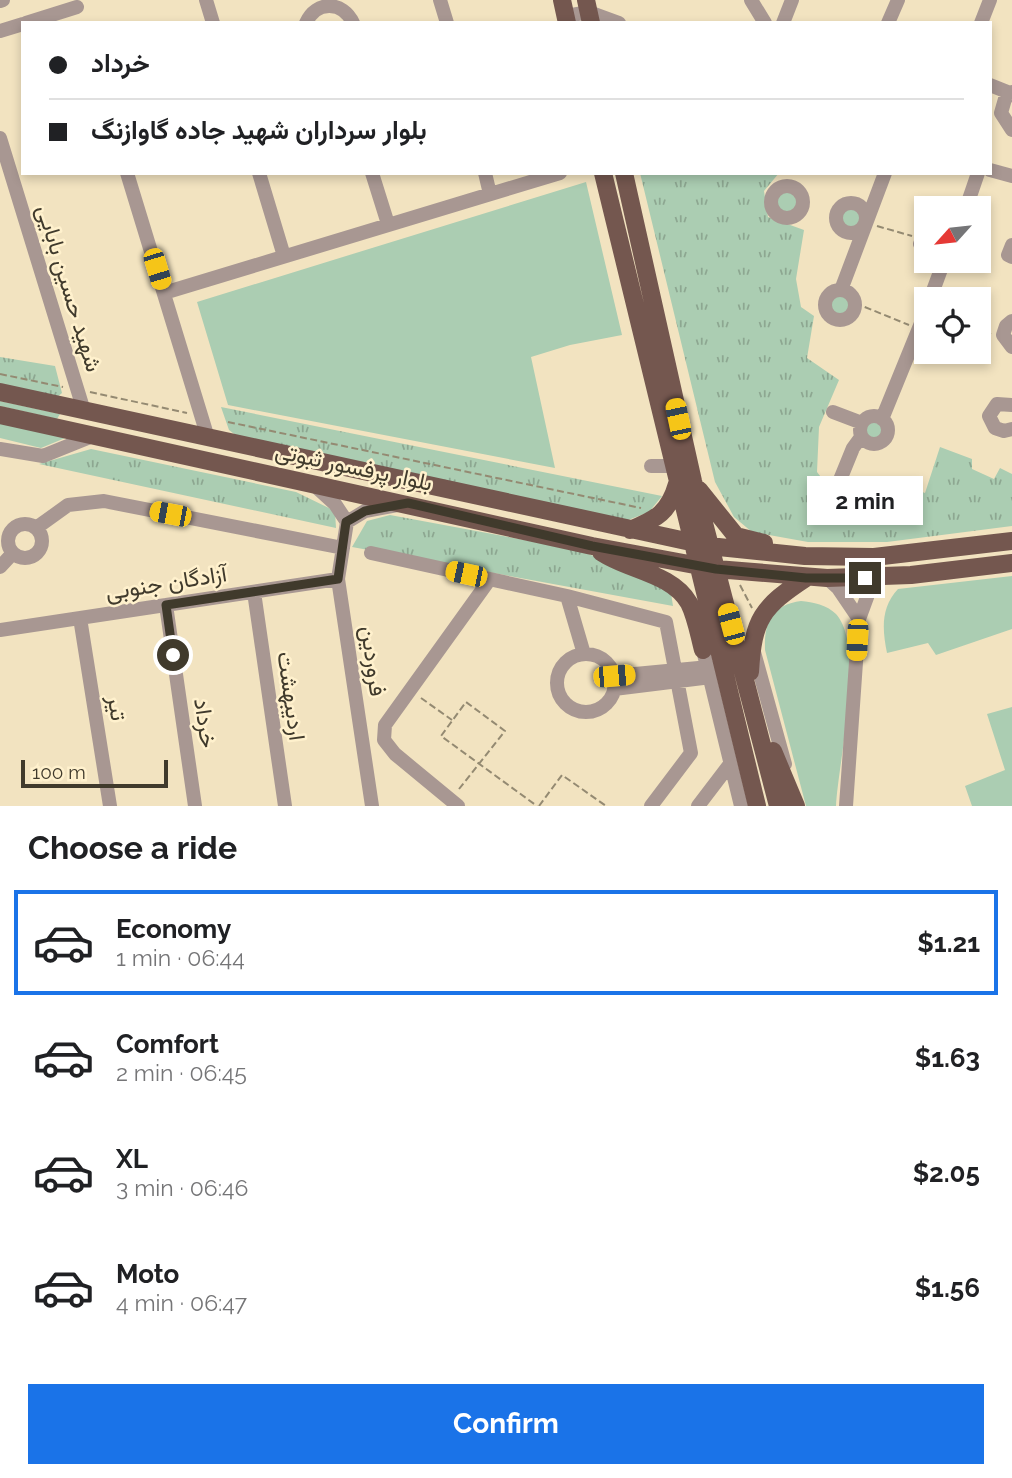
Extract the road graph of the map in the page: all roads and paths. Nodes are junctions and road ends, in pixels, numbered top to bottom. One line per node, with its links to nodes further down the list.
1 (205, 0): 13 (street)
2 (442, 0): 16 (street)
3 (751, 0): 18 (street)
4 (792, 0): 19 (street)
5 (898, 0): 20 (street)
6 (990, 0): 21 (street)
7 (320, 3): 14 (street); 15 (street)
8 (76, 4): 11 (street); 12 (street)
9 (588, 12): 10 (street); 17 (street)
10 (565, 13)
11 (30, 21)
12 (81, 21)
13 (211, 21)
14 (307, 21)
15 (352, 21)
16 (447, 21)
17 (613, 21)
18 (764, 21)
19 (784, 21)
20 (889, 21)
21 (982, 21)
22 (21, 24): 23 (street)
23 (0, 31)
24 (992, 86): 25 (street)
25 (1011, 93): 26 (street)
26 (1012, 130)
27 (0, 138): 60 (street, شهید حسین بابایی)
28 (992, 170): 29 (street)
29 (1011, 174)
30 (128, 175): 48 (street)
31 (260, 175): 45 (street)
32 (373, 175): 42 (street)
33 (485, 175): 39 (street)
34 (553, 175): 39 (street)
35 (603, 175): 72 (main road)
36 (624, 175): 74 (main road)
37 (884, 175): 41 (street)
38 (977, 175): 40 (street)
39 (490, 194): 42 (street)
40 (970, 196)
41 (866, 222): 43 (path); 47 (street)
42 (388, 224): 45 (street)
43 (914, 232)
44 (1012, 245): 46 (street)
45 (284, 256): 48 (street)
46 (1012, 257)
47 (841, 290): 49 (street); 49 (street)
48 (164, 293): 69 (street)
49 (855, 303): 51 (path)
50 (1012, 321): 53 (street)
51 (914, 327)
52 (914, 339): 64 (street)
53 (1012, 347)
54 (0, 374): 55 (path)
55 (65, 387)
56 (1012, 387): 59 (street)
57 (89, 391): 63 (path)
58 (0, 392): 60 (main road, بلوار پرفسور ثبوتی)
59 (1009, 404): 66 (street)
60 (84, 411): 69 (main road, بلوار پرفسور ثبوتی)
61 (833, 412): 67 (street)
62 (0, 415): 68 (main road, بلوار پرفسور ثبوتی)
63 (191, 415)
64 (882, 419): 67 (street); 67 (street)
65 (228, 422): 77 (path)
66 (1012, 429)
67 (862, 430): 75 (street)
68 (96, 435): 70 (street); 73 (main road, بلوار پرفسور ثبوتی)
69 (208, 438): 80 (main road, بلوار پرفسور ثبوتی)
70 (0, 449)
71 (651, 466): 72 (street)
72 (672, 466): 74 (main road)
73 (310, 482): 76 (main road, بلوار پرفسور ثبوتی); 78 (street)
74 (685, 482): 80 (main road); 82 (main road); 84 (main road); 88 (main road)
75 (831, 502)
76 (408, 503): 78 (street); 83 (main road, بلوار پرفسور ثبوتی)
77 (642, 508)
78 (346, 522): 85 (street, فروردین)
79 (36, 528): 85 (street); 86 (street); 86 (street)
80 (630, 530): 82 (main road, بلوار پرفسور ثبوتی)
81 (1012, 541): 88 (main road)
82 (691, 543): 84 (main road, بلوار پرفسور ثبوتی); 90 (main road)
83 (592, 546): 90 (main road, بلوار پرفسور ثبوتی); 106 (main road)
84 (709, 546): 88 (main road, بلوار پرفسور ثبوتی); 92 (main road)
85 (343, 548): 95 (street, فروردین)
86 (13, 553): 91 (street)
87 (371, 553): 96 (street)
88 (805, 556)
89 (1012, 563): 93 (main road, بلوار پرفسور ثبوتی)
90 (697, 566): 92 (main road, بلوار پرفسور ثبوتی); 124 (main road)
91 (0, 567)
92 (716, 569): 94 (main road, بلوار پرفسور ثبوتی); 109 (main road)
93 (883, 577): 97 (main road, بلوار پرفسور ثبوتی); 102 (street)
94 (806, 578): 97 (main road, بلوار پرفسور ثبوتی); 104 (main road)
95 (338, 579): 98 (street, آزادگان جنوبی); 118 (street, فروردین)
96 (490, 579): 99 (street); 114 (street)
97 (827, 579): 102 (street)
98 (254, 592): 100 (street, آزادگان جنوبی); 117 (street, اردیبهشت)
99 (567, 596): 105 (street); 107 (street)
100 (166, 605): 101 (street, آزادگان جنوبی); 116 (street, خرداد)
101 (80, 618): 103 (street, آزادگان جنوبی); 115 (street, تیر)
102 (859, 619): 127 (street)
103 (0, 630)
104 (752, 641): 109 (main road); 126 (street)
105 (584, 654): 108 (street); 108 (street)
106 (708, 665): 107 (street); 113 (street)
107 (677, 675): 108 (street); 121 (street)
108 (614, 682)
109 (748, 691): 125 (main road); 126 (main road)
110 (421, 698): 111 (path)
111 (453, 720): 112 (path); 112 (path)
112 (478, 763): 114 (path); 119 (path)
113 (730, 764): 122 (street); 123 (street)
114 (454, 803)
115 (110, 806)
116 (195, 806)
117 (285, 806)
118 (372, 806)
119 (538, 806): 120 (path)
120 (606, 806)
121 (651, 806)
122 (698, 806)
123 (741, 806)
124 (757, 806)
125 (778, 806)
126 (796, 806)
127 (846, 806)

